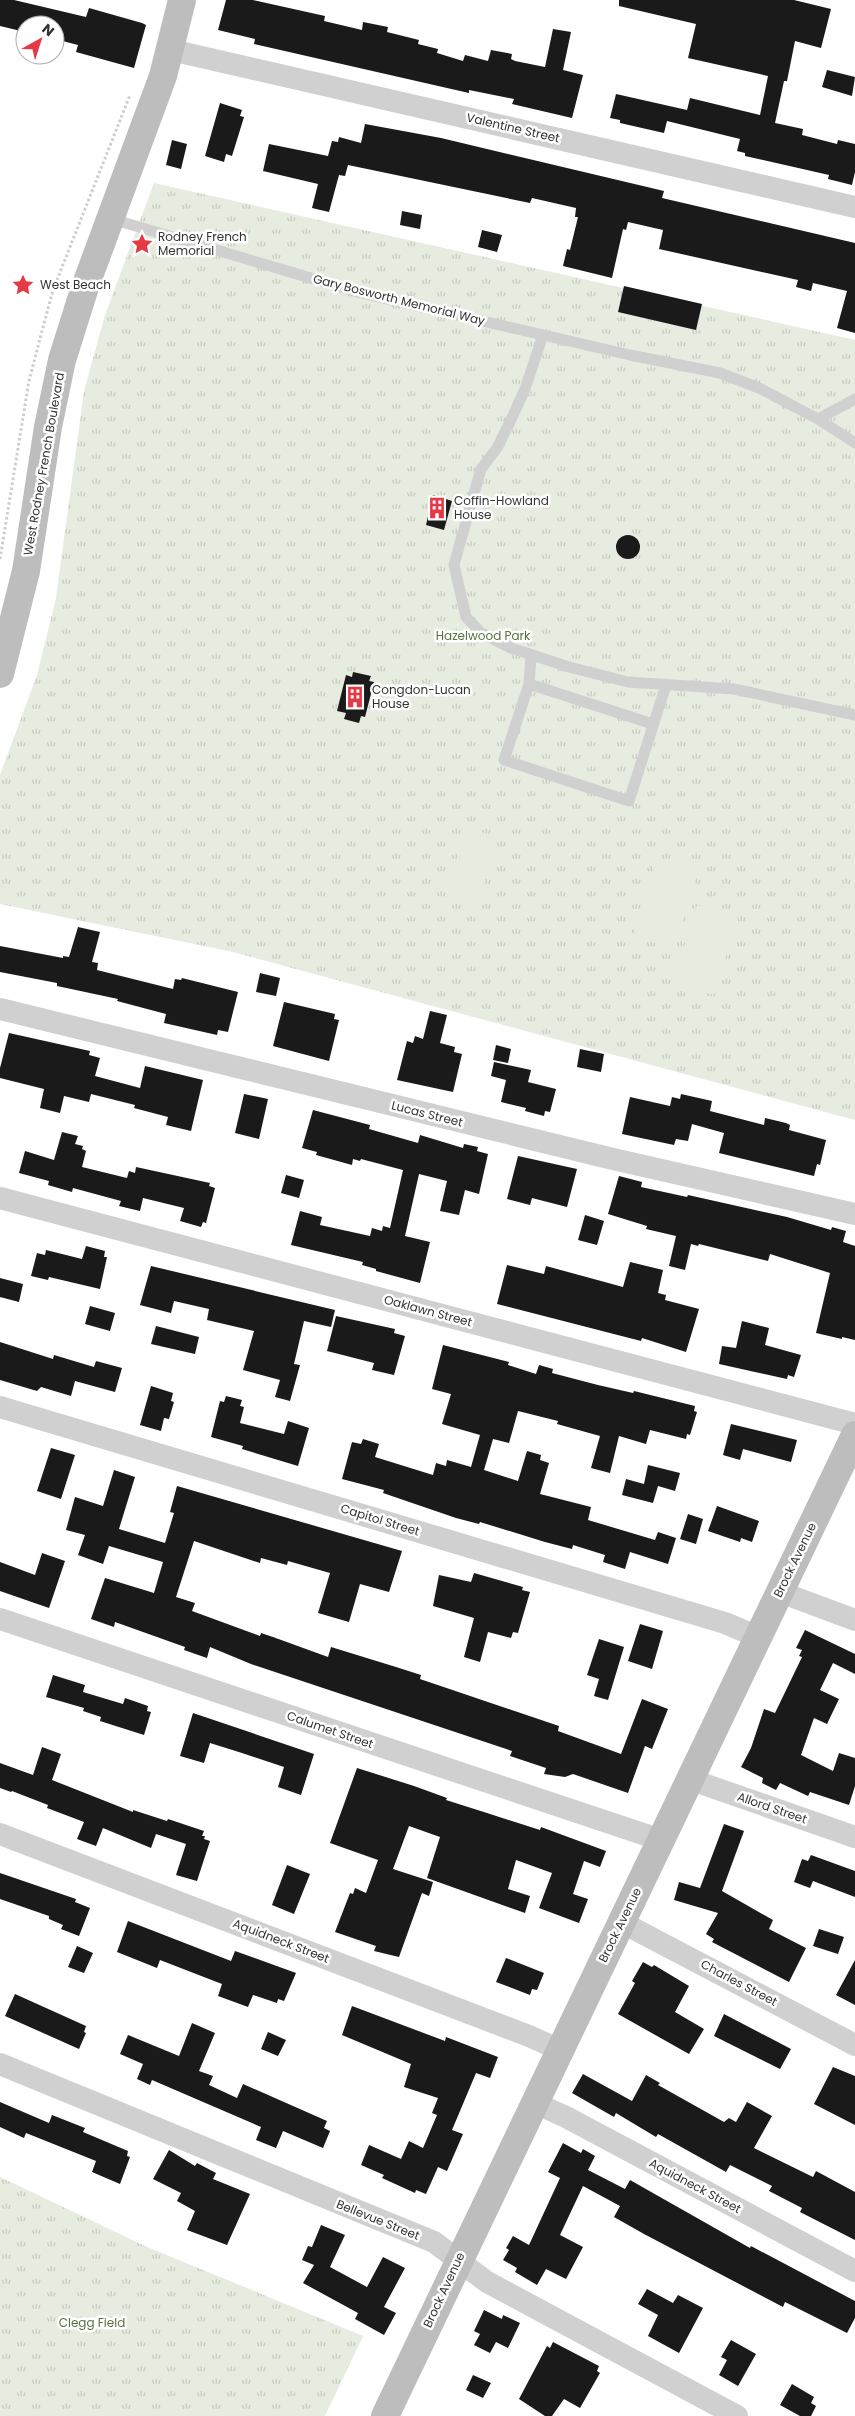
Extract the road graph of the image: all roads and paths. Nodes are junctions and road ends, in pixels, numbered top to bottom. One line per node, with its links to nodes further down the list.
1 (182, 0): 2 (main road, West Rodney French Boulevard)
2 (171, 50): 3 (street, Valentine Street); 4 (main road, West Rodney French Boulevard)
3 (855, 207)
4 (112, 219): 5 (lane, Gary Bosworth Memorial Way); 10 (main road, West Rodney French Boulevard)
5 (544, 335): 7 (lane, Gary Bosworth Memorial Way); 9 (lane)
6 (855, 399): 7 (lane)
7 (818, 419): 8 (lane, Gary Bosworth Memorial Way)
8 (855, 443)
9 (531, 655): 11 (lane); 12 (lane)
10 (0, 674)
11 (528, 684): 14 (lane); 14 (lane)
12 (666, 684): 13 (lane); 14 (lane)
13 (855, 715)
14 (653, 724)
15 (0, 1009): 17 (street, Lucas Street)
16 (0, 1198): 19 (street, Oaklawn Street)
17 (855, 1214)
18 (0, 1407): 24 (street, Capitol Street)
19 (855, 1424)
20 (855, 1435): 21 (main road, Brock Avenue)
21 (780, 1592): 23 (street); 24 (main road, Brock Avenue)
22 (0, 1619): 28 (street, Calumet Street)
23 (855, 1620)
24 (758, 1637): 25 (main road, Brock Avenue)
25 (689, 1779): 27 (street, Allord Street); 28 (main road, Brock Avenue)
26 (0, 1834): 31 (street, Aquidneck Street)
27 (855, 1837)
28 (661, 1840): 29 (main road, Brock Avenue)
29 (621, 1922): 30 (street, Charles Street); 31 (main road, Brock Avenue)
30 (855, 2045)
31 (560, 2050): 33 (main road, Brock Avenue)
32 (0, 2064): 34 (street, Bellevue Street)
33 (535, 2103): 34 (main road, Brock Avenue); 35 (street, Aquidneck Street)
34 (458, 2260): 36 (main road, Brock Avenue); 37 (street, Bellevue Street)
35 (855, 2271)
36 (385, 2416)
37 (737, 2416)

